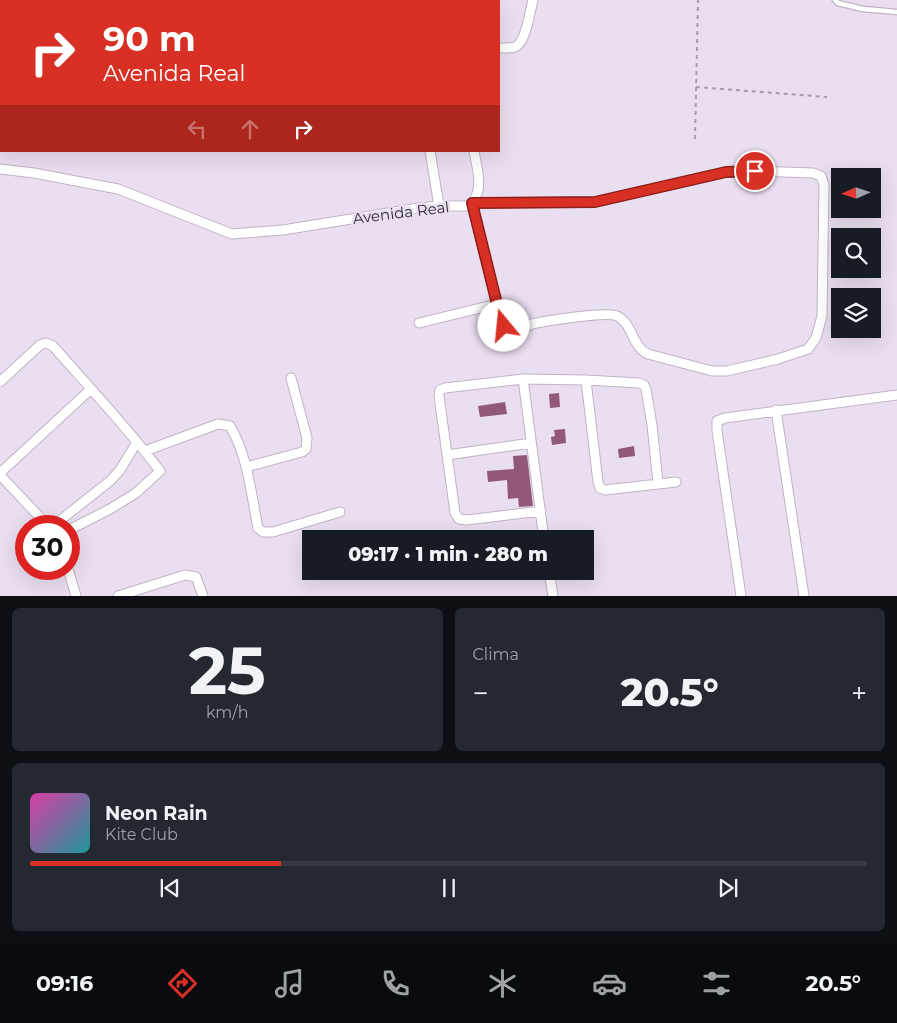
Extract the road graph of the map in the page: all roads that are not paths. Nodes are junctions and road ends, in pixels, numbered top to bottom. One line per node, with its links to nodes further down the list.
1 (533, 0): 4 (street)
2 (835, 0): 3 (lane)
3 (897, 12)
4 (500, 48)
5 (430, 152): 9 (street)
6 (474, 152): 8 (street)
7 (0, 169): 9 (street, Avenida Real)
8 (472, 203): 9 (street, Avenida Real); 10 (street); 10 (street, Avenida Real)
9 (440, 206)
10 (497, 304): 11 (street)
11 (419, 323)
12 (291, 378): 23 (street)
13 (523, 379): 14 (street); 20 (street); 22 (street)
14 (586, 380): 26 (street); 26 (street)
15 (0, 382): 16 (street)
16 (90, 389): 19 (street); 24 (street)
17 (897, 395): 18 (street)
18 (776, 410): 39 (street); 40 (street)
19 (137, 442): 21 (street); 30 (street)
20 (531, 443): 22 (street); 27 (street)
21 (145, 451): 23 (street); 31 (street)
22 (447, 455): 27 (street)
23 (246, 467): 28 (street)
24 (0, 474): 29 (street)
25 (676, 482): 26 (street)
26 (658, 483)
27 (540, 511): 32 (street)
28 (340, 512)
29 (38, 515)
30 (67, 515)
31 (80, 524)
32 (543, 530)
33 (71, 580): 35 (street)
34 (550, 580): 38 (street)
35 (76, 596)
36 (118, 596): 37 (street)
37 (203, 596)
38 (553, 596)
39 (741, 596)
40 (804, 596)

